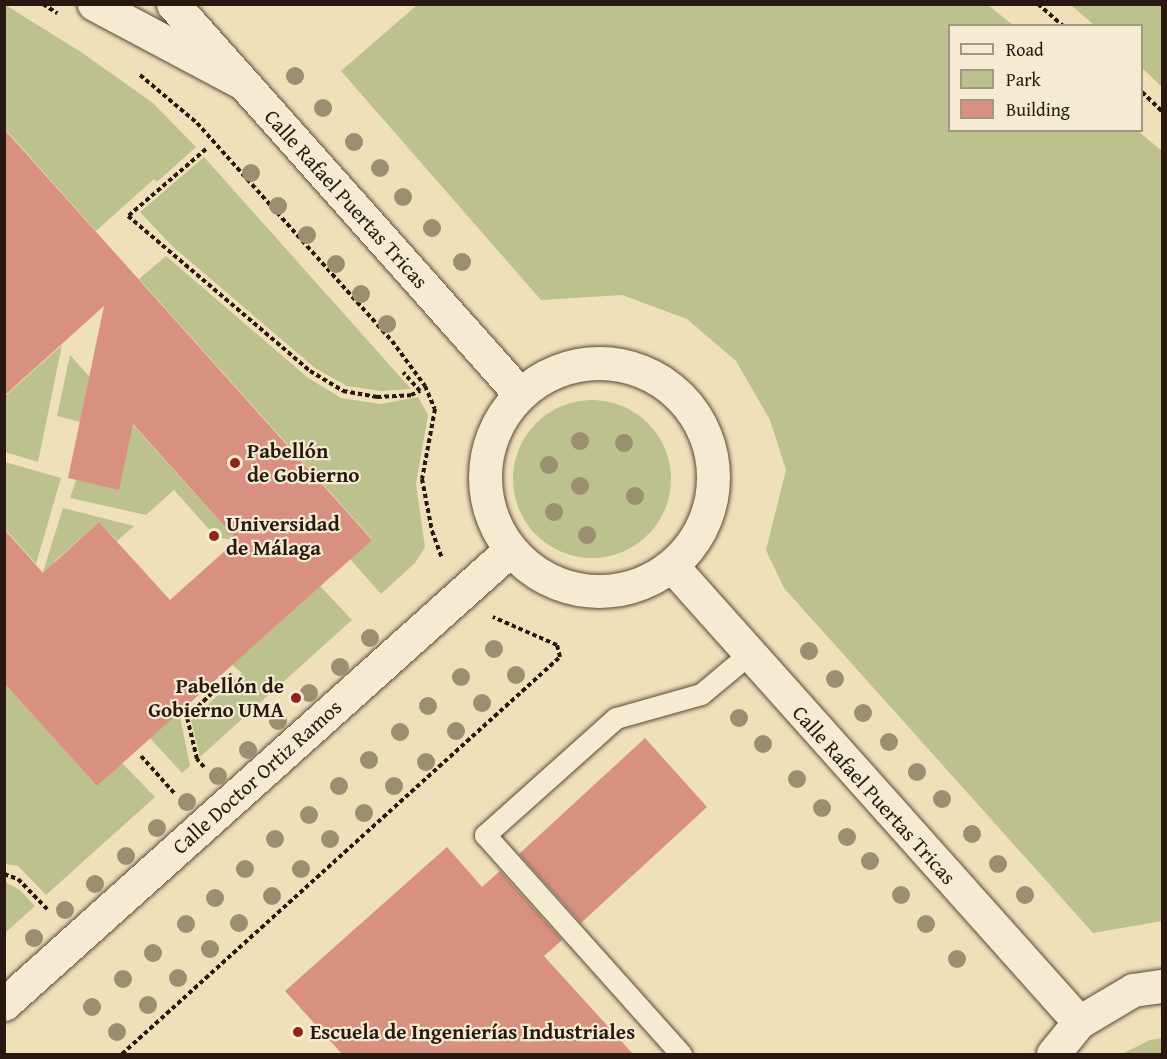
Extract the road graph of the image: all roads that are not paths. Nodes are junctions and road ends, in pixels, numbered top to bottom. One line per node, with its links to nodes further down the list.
1 (94, 4): 3 (street)
2 (173, 4): 3 (street, Calle Rafael Puertas Tricas)
3 (243, 83): 4 (street, Calle Rafael Puertas Tricas)
4 (520, 394): 5 (street); 6 (street)
5 (510, 550): 6 (street); 9 (street, Calle Doctor Ortiz Ramos)
6 (672, 566): 7 (street, Calle Rafael Puertas Tricas)
7 (749, 654): 10 (street, Calle Rafael Puertas Tricas); 11 (lane)
8 (1162, 986): 10 (street)
9 (4, 1004)
10 (1078, 1022): 12 (street)
11 (681, 1054)
12 (1053, 1054)

